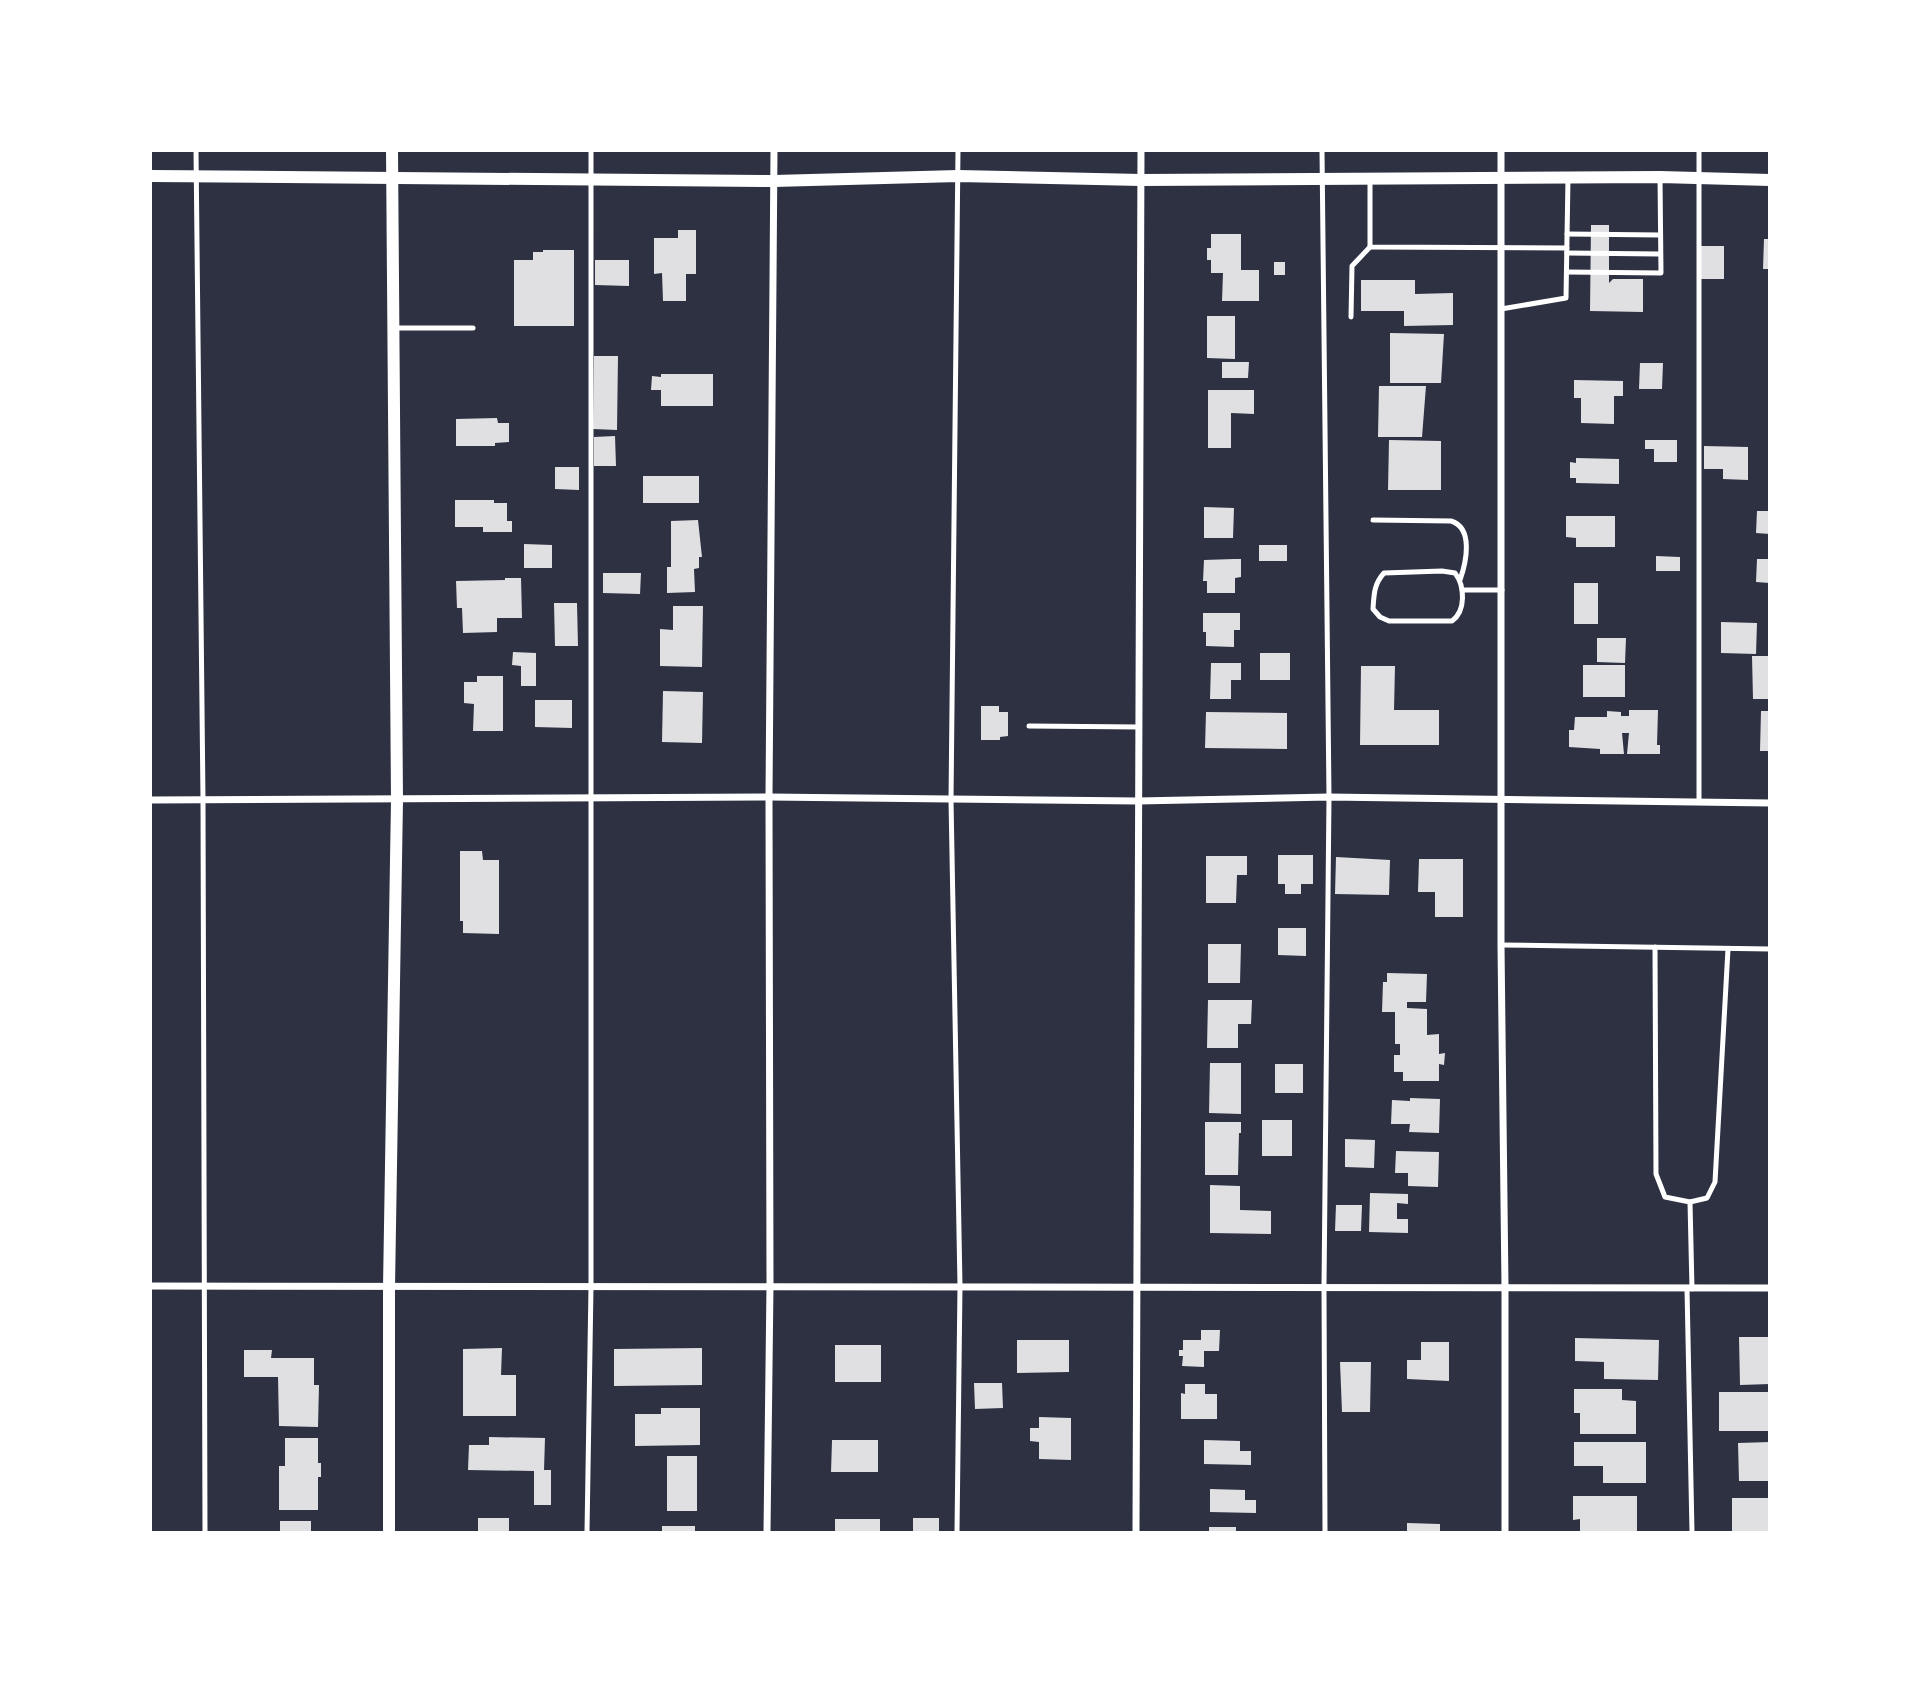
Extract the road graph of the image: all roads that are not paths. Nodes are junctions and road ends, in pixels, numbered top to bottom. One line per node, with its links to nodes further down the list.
1 (196, 150): 12 (lane)
2 (392, 150): 13 (street)
3 (591, 150): 18 (lane)
4 (774, 150): 23 (street)
5 (958, 150): 11 (lane)
6 (1141, 150): 20 (street)
7 (1322, 150): 21 (lane)
8 (1501, 150): 16 (street)
9 (1699, 150): 15 (lane)
10 (150, 176): 12 (street)
11 (958, 176): 20 (street); 23 (street); 47 (lane)
12 (196, 177): 13 (street); 45 (lane)
13 (392, 177): 18 (street); 33 (street)
14 (1660, 177): 15 (street); 17 (street); 25 (lane)
15 (1699, 177): 22 (street); 50 (lane)
16 (1501, 178): 17 (street); 19 (street); 27 (street)
17 (1568, 178): 24 (lane)
18 (591, 179): 23 (street); 43 (lane)
19 (1370, 179): 21 (street); 26 (lane)
20 (1142, 180): 21 (street); 40 (street)
21 (1321, 180): 42 (lane)
22 (1769, 180)
23 (774, 181): 41 (street)
24 (1567, 234): 25 (lane); 28 (lane)
25 (1660, 235): 29 (lane)
26 (1370, 247): 27 (lane); 32 (lane)
27 (1501, 248): 28 (lane); 31 (street)
28 (1567, 251): 29 (lane); 30 (lane)
29 (1660, 254): 30 (lane)
30 (1567, 272): 31 (lane)
31 (1501, 309): 38 (street)
32 (1351, 317)
33 (394, 327): 34 (lane); 46 (street)
34 (473, 328)
35 (1373, 520): 36 (lane)
36 (1460, 580): 37 (lane); 37 (lane)
37 (1462, 590): 38 (lane)
38 (1502, 590): 49 (street)
39 (1029, 726): 40 (lane)
40 (1139, 727): 48 (street)
41 (769, 797): 43 (street); 47 (street); 59 (street)
42 (1329, 797): 48 (street); 49 (street); 62 (lane)
43 (591, 799): 46 (street); 64 (lane)
44 (150, 800): 45 (street)
45 (203, 800): 46 (street); 58 (lane)
46 (397, 800): 63 (street)
47 (951, 800): 48 (street); 60 (lane)
48 (1138, 801): 61 (street)
49 (1502, 801): 50 (street); 52 (street)
50 (1699, 802): 51 (street)
51 (1769, 803)
52 (1501, 945): 53 (lane); 65 (street)
53 (1655, 947): 54 (lane); 56 (lane)
54 (1728, 949): 55 (lane); 56 (lane)
55 (1769, 949)
56 (1690, 1202): 67 (lane)
57 (150, 1286): 58 (street)
58 (204, 1286): 63 (street); 68 (lane)
59 (769, 1286): 60 (street); 64 (street); 71 (street)
60 (960, 1286): 61 (street); 72 (lane)
61 (1137, 1286): 62 (street); 73 (street)
62 (1324, 1286): 65 (street); 74 (lane)
63 (389, 1287): 64 (street); 69 (street)
64 (591, 1287): 70 (lane)
65 (1505, 1287): 67 (street); 75 (street)
66 (1769, 1288): 67 (street)
67 (1689, 1289): 76 (lane)
68 (205, 1532)
69 (389, 1532)
70 (587, 1532)
71 (767, 1532)
72 (957, 1532)
73 (1136, 1532)
74 (1325, 1532)
75 (1506, 1532)
76 (1692, 1532)

